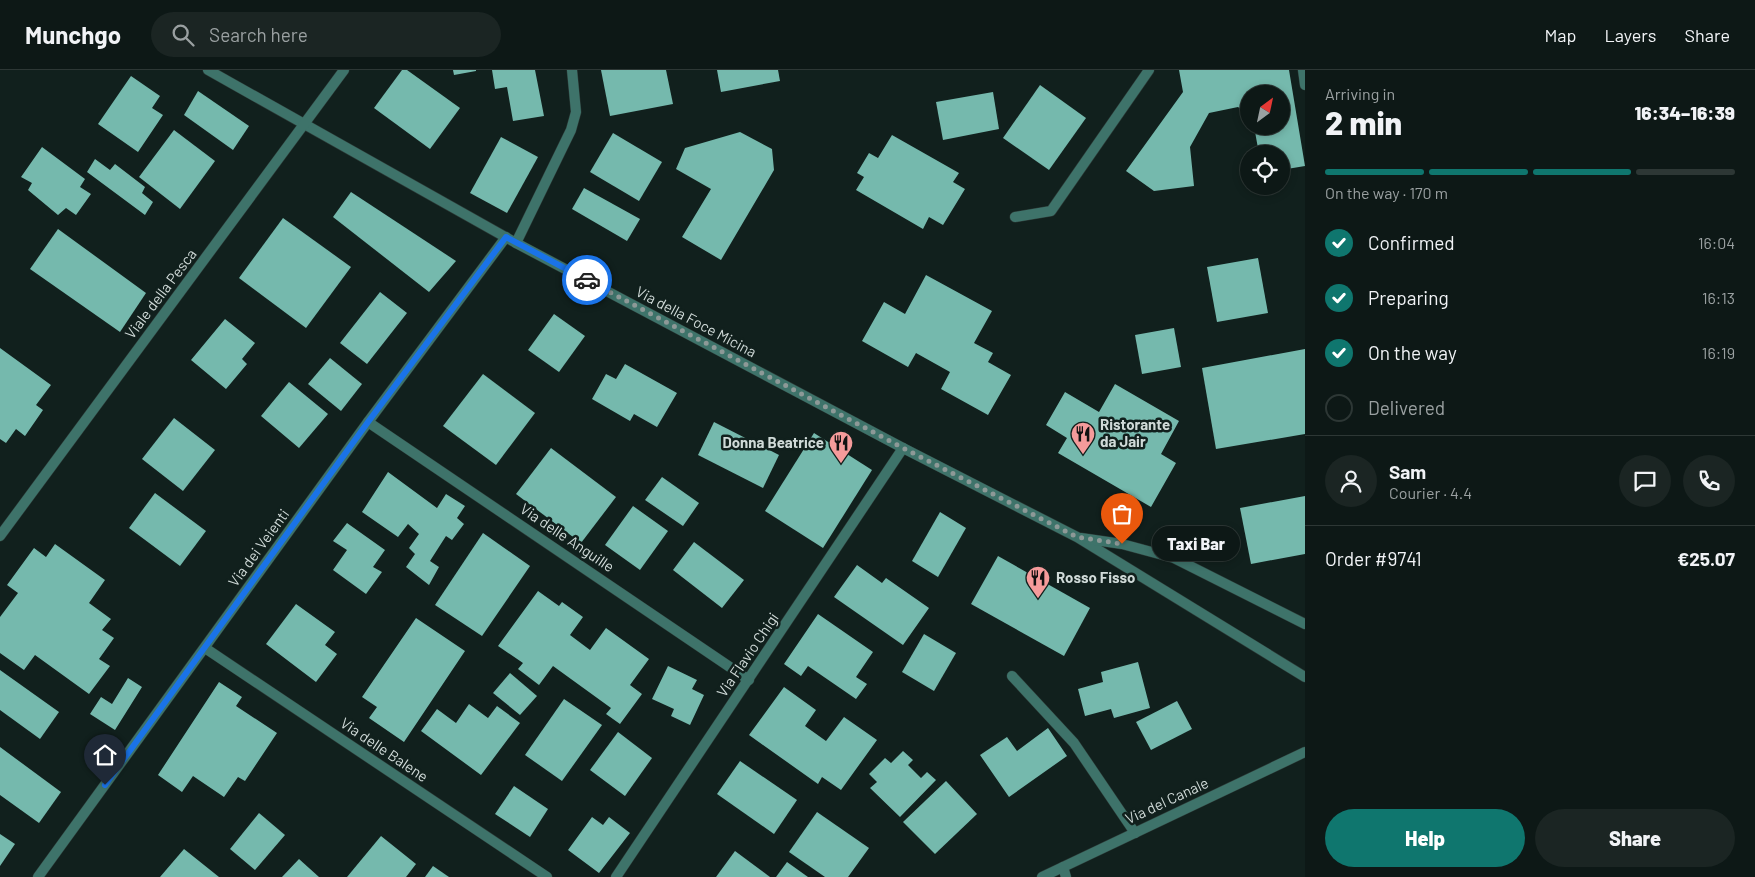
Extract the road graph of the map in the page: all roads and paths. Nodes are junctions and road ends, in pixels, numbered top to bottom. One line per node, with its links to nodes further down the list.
1 (208, 70): 7 (street, Via della Foce Micina)
2 (344, 70): 7 (street, Viale della Pesca)
3 (572, 70): 10 (street)
4 (1149, 70): 8 (street)
5 (1302, 70): 6 (street)
6 (1305, 85)
7 (305, 125): 9 (street, Via della Foce Micina); 13 (street, Viale della Pesca)
8 (1015, 217)
9 (506, 237): 10 (street, Via della Foce Micina); 11 (street, Via dei Veienti)
10 (516, 243): 12 (street, Via della Foce Micina)
11 (368, 422): 16 (street, Via dei Veienti); 19 (street, Via delle Anguille)
12 (903, 448): 14 (street, Via della Foce Micina); 19 (street, Via Flavio Chigi)
13 (0, 536)
14 (1077, 537): 15 (street); 18 (street)
15 (1305, 624)
16 (205, 648): 23 (street, Via dei Veienti); 24 (street, Via delle Balene)
17 (1012, 676): 21 (street)
18 (1305, 677)
19 (749, 680): 25 (street, Via Flavio Chigi)
20 (1305, 752): 21 (street, Via del Canale)
21 (1135, 833): 22 (street, Via del Canale)
22 (1065, 872): 26 (street, Via del Canale)
23 (38, 877)
24 (547, 877)
25 (616, 877)
26 (1042, 877)

